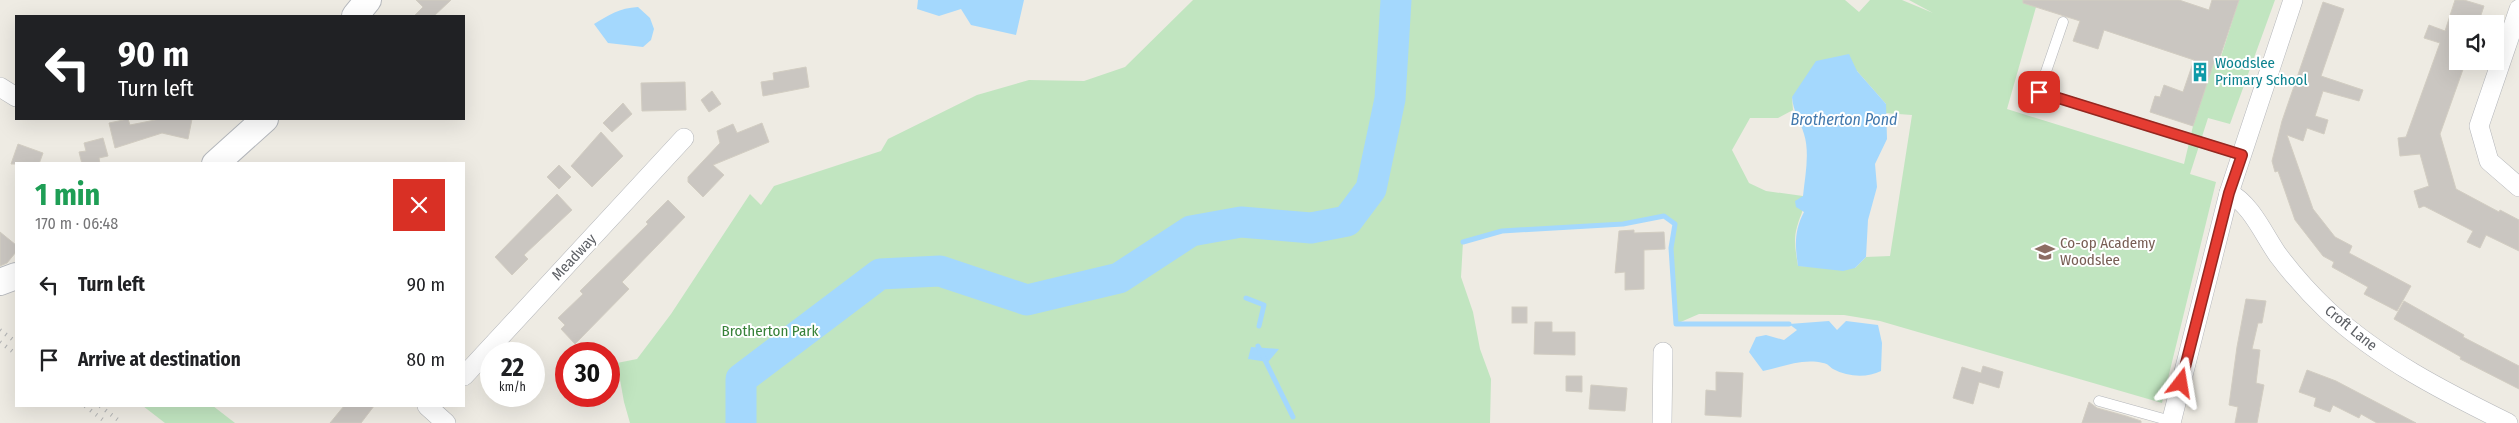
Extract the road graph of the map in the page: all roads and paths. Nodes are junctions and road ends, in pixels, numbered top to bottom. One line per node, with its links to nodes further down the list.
1 (368, 0): 4 (main road)
2 (2293, 0): 10 (street)
3 (2519, 9): 12 (street)
4 (356, 15)
5 (2063, 22): 10 (lane)
6 (0, 87): 7 (street)
7 (15, 96)
8 (263, 120): 11 (main road)
9 (684, 138): 17 (street, Meadway)
10 (2242, 155): 13 (street)
11 (217, 162)
12 (2519, 187)
13 (2229, 193): 20 (street); 23 (street, Croft Lane)
14 (15, 276): 15 (main road)
15 (0, 282)
16 (1663, 352): 22 (street)
17 (465, 375)
18 (2099, 401): 20 (lane)
19 (432, 408): 21 (street)
20 (2171, 422)
21 (446, 423)
22 (1662, 423)
23 (2508, 423)

